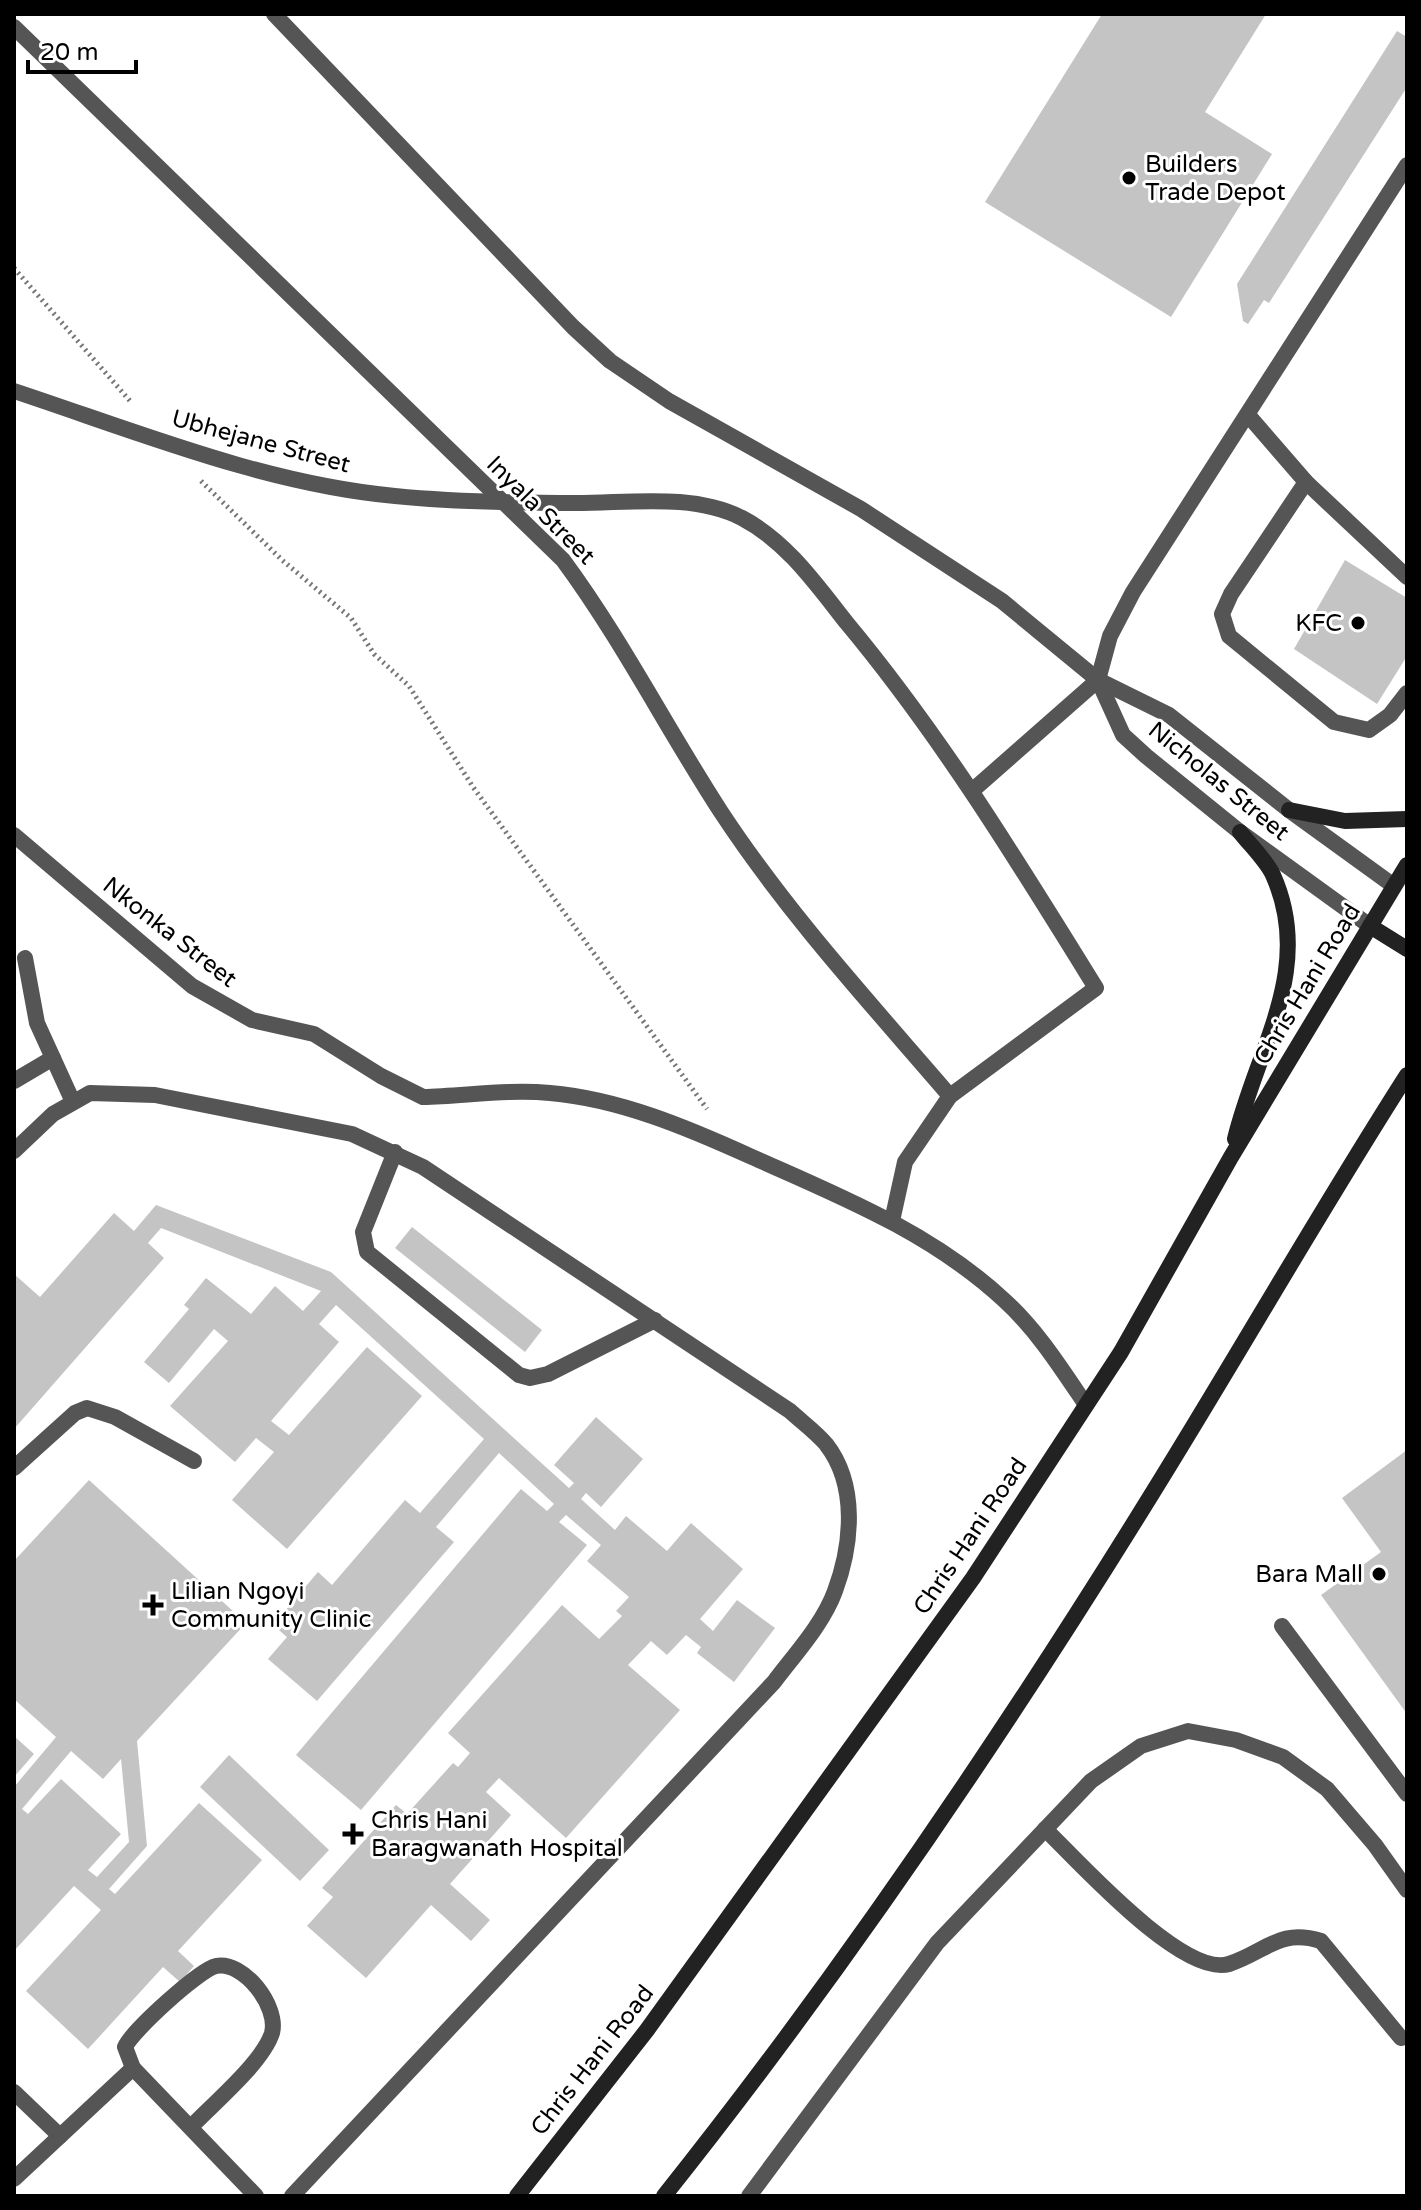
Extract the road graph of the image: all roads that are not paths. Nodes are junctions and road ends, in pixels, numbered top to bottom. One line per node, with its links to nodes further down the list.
1 (274, 14): 9 (street)
2 (14, 27): 7 (street, Inyala Street)
3 (1407, 165): 5 (street)
4 (14, 391): 7 (street, Ubhejane Street)
5 (1248, 415): 6 (street); 9 (street)
6 (1306, 482): 8 (street); 10 (street)
7 (502, 503): 11 (street, Ubhejane Street); 25 (street, Inyala Street)
8 (1407, 577)
9 (1098, 680): 11 (street); 12 (street, Nicholas Street); 14 (street, Nicholas Street)
10 (1407, 693)
11 (973, 790): 25 (street, Ubhejane Street)
12 (1289, 810): 13 (main road); 17 (street, Nicholas Street)
13 (1407, 819)
14 (1240, 832): 18 (street, Nicholas Street); 30 (main road)
15 (14, 835): 31 (street, Nkonka Street)
16 (1407, 865): 17 (main road, Chris Hani Road)
17 (1401, 889): 18 (main road, Chris Hani Road)
18 (1370, 926): 19 (main road, Nicholas Street); 30 (main road, Chris Hani Road)
19 (1407, 949)
20 (25, 958): 21 (street)
21 (53, 1058): 23 (street); 26 (street)
22 (1407, 1075): 27 (main road)
23 (14, 1081)
24 (1407, 1092): 27 (main road)
25 (950, 1096): 31 (street)
26 (73, 1102): 28 (street); 29 (street)
27 (1386, 1109): 49 (main road)
28 (14, 1151)
29 (395, 1152): 32 (street); 32 (street)
30 (1231, 1157): 33 (main road, Chris Hani Road)
31 (892, 1221): 33 (street, Nkonka Street)
32 (655, 1320): 47 (street)
33 (1086, 1405): 48 (main road, Chris Hani Road)
34 (194, 1461): 35 (street)
35 (14, 1468)
36 (1282, 1626): 37 (street)
37 (1407, 1794)
38 (1045, 1829): 39 (street); 40 (street); 50 (street)
39 (1407, 1890)
40 (1401, 2038)
41 (133, 2068): 43 (street); 43 (street); 44 (street)
42 (14, 2092): 44 (street)
43 (192, 2126): 46 (street)
44 (60, 2136): 45 (street)
45 (14, 2179)
46 (256, 2196)
47 (292, 2196)
48 (517, 2196)
49 (664, 2196)
50 (749, 2196)

